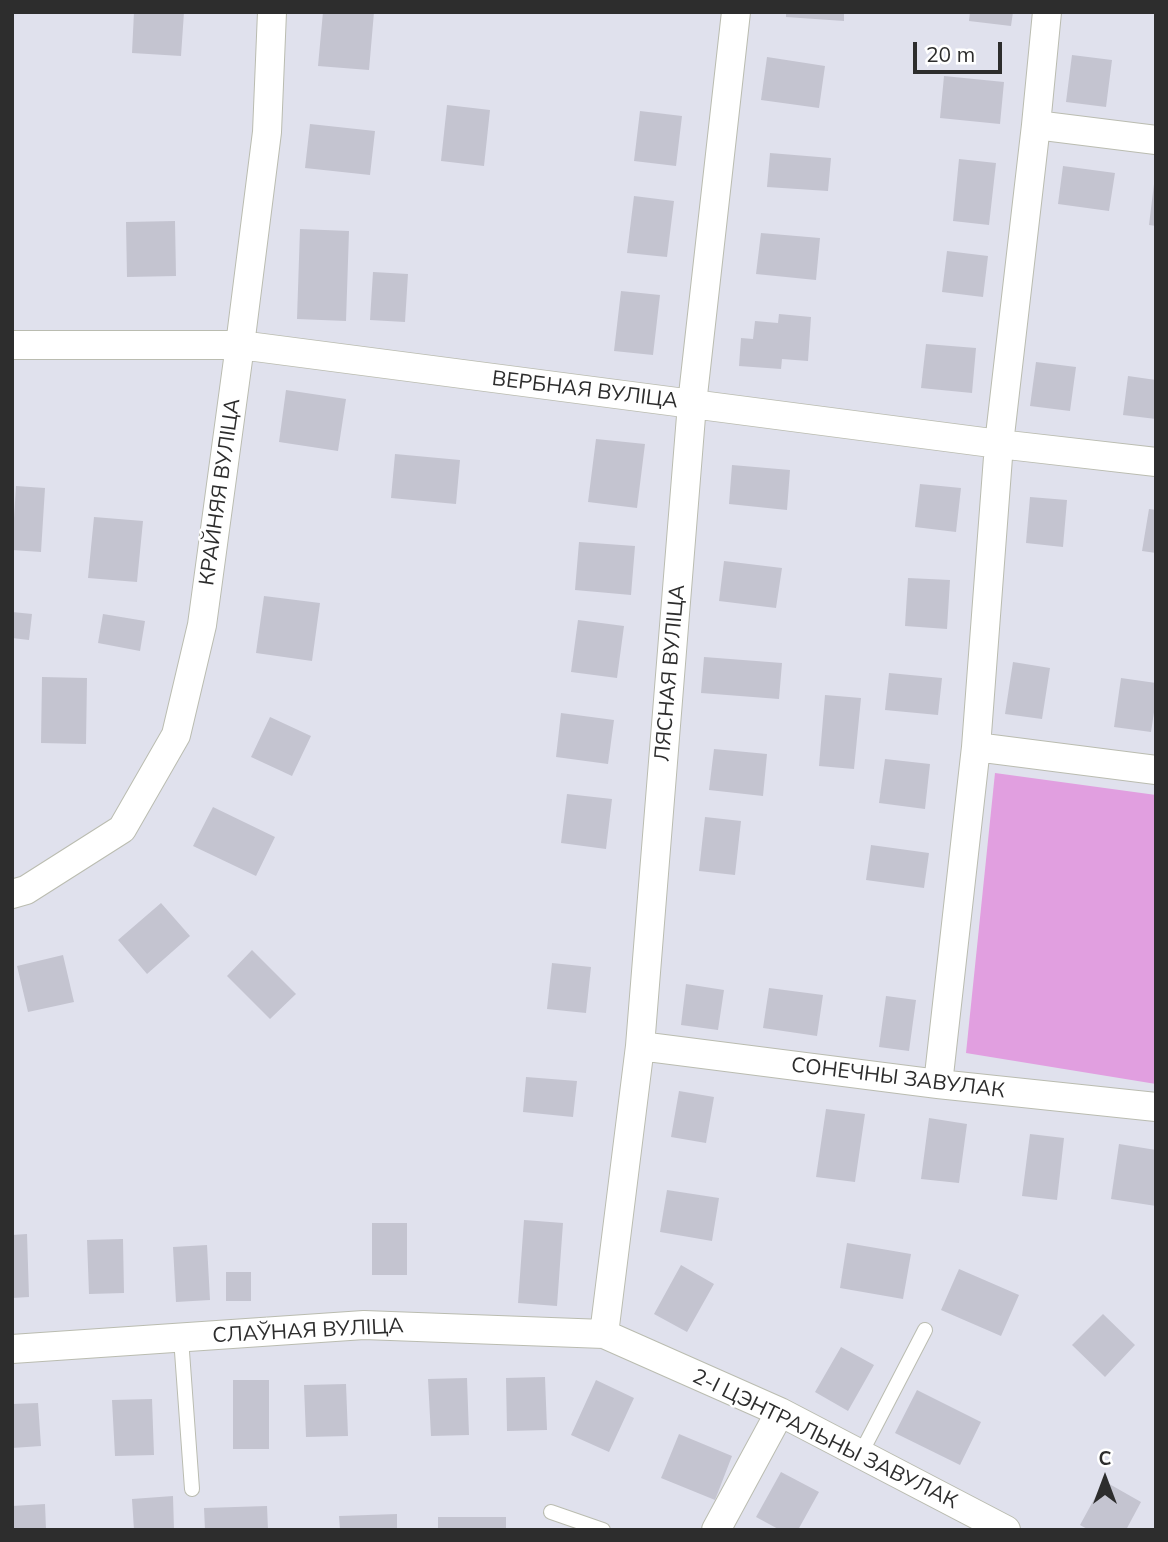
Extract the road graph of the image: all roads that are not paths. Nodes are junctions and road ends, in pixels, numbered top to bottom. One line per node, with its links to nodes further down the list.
1 (272, 12): 7 (street, КРАЙНЯЯ ВУЛІЦА)
2 (736, 12): 8 (street, ЛЯСНАЯ ВУЛІЦА)
3 (1047, 12): 4 (street)
4 (1036, 125): 5 (street); 9 (street)
5 (1156, 140)
6 (12, 345): 7 (street, ВЕРБНАЯ ВУЛІЦА)
7 (240, 345): 8 (street, ВЕРБНАЯ ВУЛІЦА); 13 (street, КРАЙНЯЯ ВУЛІЦА)
8 (692, 404): 9 (street, ВЕРБНАЯ ВУЛІЦА); 14 (street, ЛЯСНАЯ ВУЛІЦА)
9 (999, 444): 10 (street, ВЕРБНАЯ ВУЛІЦА); 11 (street)
10 (1156, 462)
11 (976, 747): 12 (street); 15 (street)
12 (1156, 770)
13 (12, 894)
14 (640, 1046): 15 (street, СОНЕЧНЫ ЗАВУЛАК); 18 (street, ЛЯСНАЯ ВУЛІЦА)
15 (938, 1084): 16 (street, СОНЕЧНЫ ЗАВУЛАК)
16 (1156, 1107)
17 (925, 1330): 22 (lane)
18 (604, 1334): 19 (street, СЛАЎНАЯ ВУЛІЦА); 21 (street, 2-І ЦЭНТРАЛЬНЫ ЗАВУЛАК)
19 (181, 1338): 20 (street, СЛАЎНАЯ ВУЛІЦА); 23 (lane)
20 (12, 1349)
21 (780, 1412): 22 (street, 2-І ЦЭНТРАЛЬНЫ ЗАВУЛАК); 26 (street)
22 (860, 1455): 27 (street, 2-І ЦЭНТРАЛЬНЫ ЗАВУЛАК)
23 (192, 1489)
24 (551, 1511): 25 (lane)
25 (603, 1530)
26 (716, 1530)
27 (1006, 1530)

